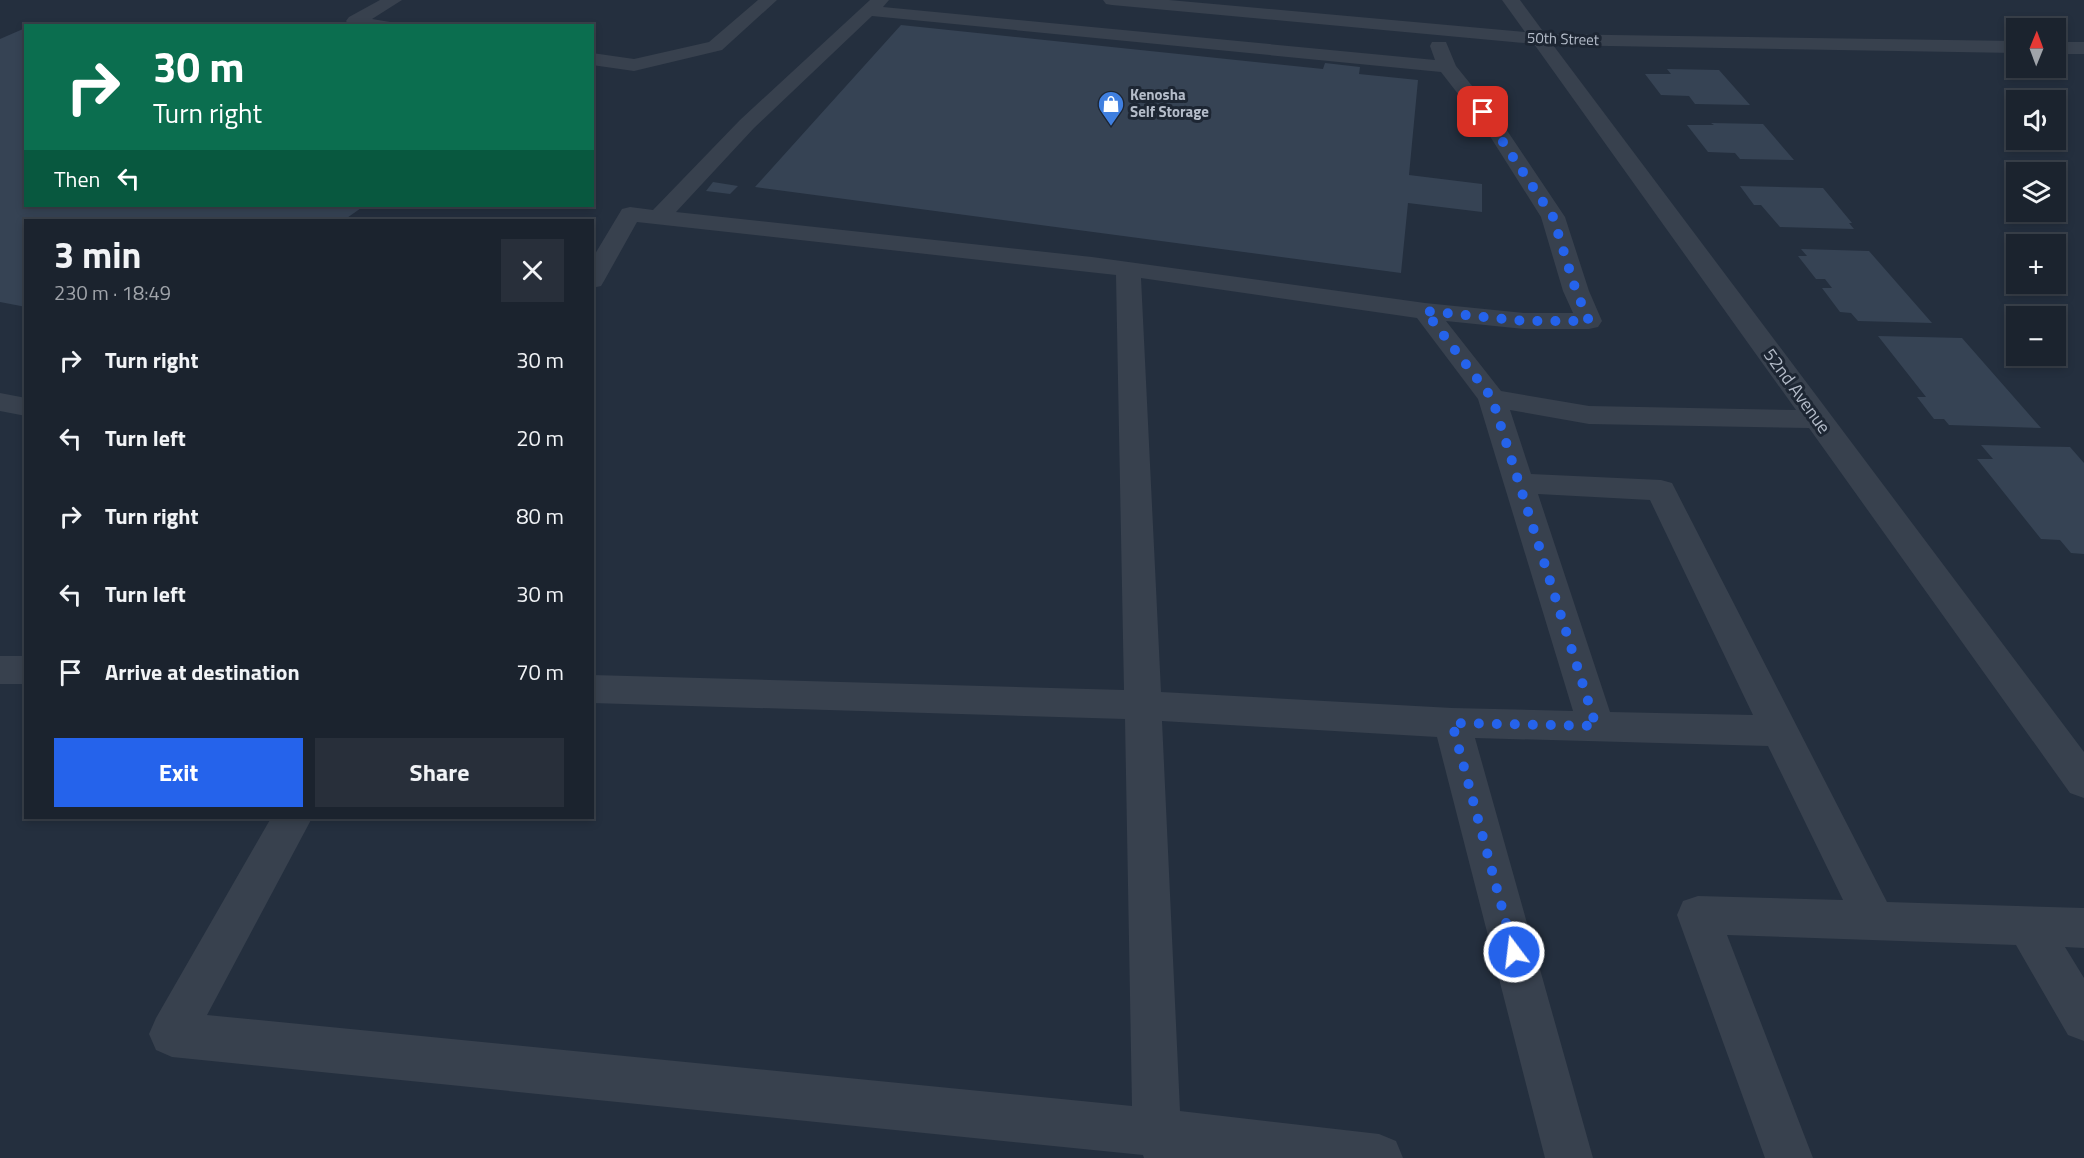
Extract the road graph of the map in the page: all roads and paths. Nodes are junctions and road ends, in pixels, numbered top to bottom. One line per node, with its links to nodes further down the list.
1 (393, 0): 6 (street)
2 (768, 0): 12 (street)
3 (1112, 0): 7 (street, 50th Street)
4 (1511, 0): 8 (street, 52nd Avenue)
5 (875, 5): 13 (street); 14 (street)
6 (372, 24)
7 (1433, 29): 8 (street, 50th Street); 13 (street)
8 (1539, 39): 9 (street, 50th Street); 21 (street, 52nd Avenue)
9 (2006, 47)
10 (2066, 48): 11 (street)
11 (2084, 48)
12 (594, 59)
13 (1447, 67): 17 (street)
14 (659, 217): 15 (street); 16 (street)
15 (1128, 269): 17 (street); 26 (street)
16 (594, 277)
17 (1425, 311): 18 (street)
18 (1492, 398): 21 (street); 22 (street)
19 (0, 402): 20 (street)
20 (24, 407)
21 (1818, 419): 30 (street, 52nd Avenue)
22 (1519, 483): 28 (street); 29 (street)
23 (0, 669): 24 (street)
24 (24, 670)
25 (594, 689): 26 (street)
26 (1143, 705): 27 (street); 36 (street)
27 (1452, 723): 28 (street); 38 (street)
28 (1596, 726): 29 (street)
29 (1779, 731): 32 (street)
30 (2084, 782)
31 (291, 819): 36 (street)
32 (1875, 921): 33 (street); 39 (street)
33 (2028, 926): 34 (street); 35 (street)
34 (2084, 928)
35 (2084, 1018)
36 (1156, 1149): 37 (street)
37 (1380, 1158)
38 (1569, 1158)
39 (1789, 1158)

